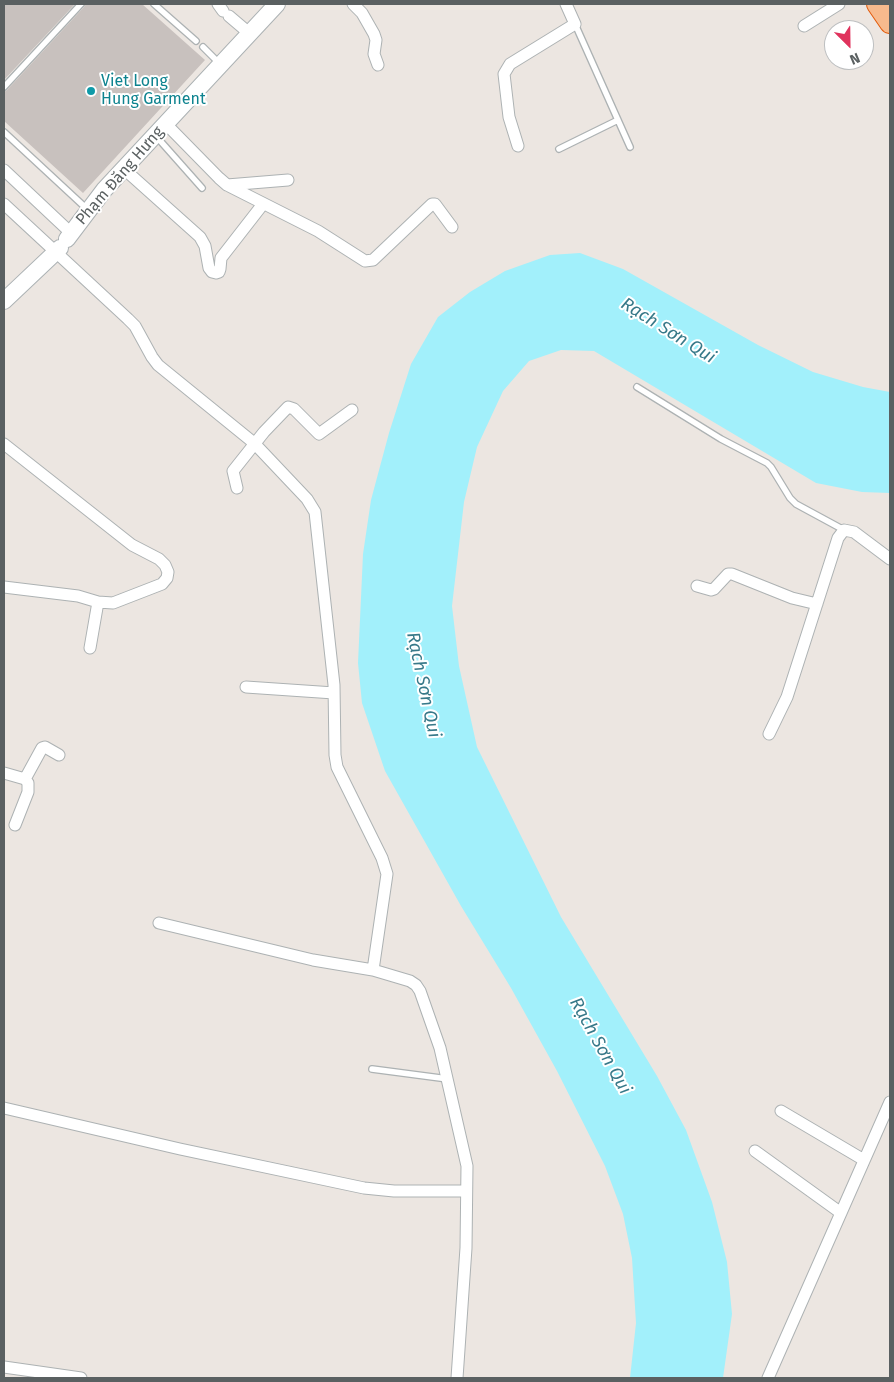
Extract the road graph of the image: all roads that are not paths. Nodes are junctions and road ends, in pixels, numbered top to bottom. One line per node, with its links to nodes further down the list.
1 (81, 4): 17 (lane)
2 (154, 4): 13 (lane)
3 (277, 4): 12 (street, Phạm Đăng Hưng)
4 (353, 4): 16 (street)
5 (566, 4): 10 (street)
6 (839, 4): 11 (street)
7 (877, 4): 9 (highway)
8 (224, 10): 12 (street)
9 (890, 23)
10 (576, 24): 18 (lane); 21 (street)
11 (804, 26)
12 (249, 32): 15 (street, Phạm Đăng Hưng)
13 (196, 41)
14 (203, 47): 15 (lane)
15 (220, 64): 19 (street, Phạm Đăng Hưng)
16 (378, 65)
17 (4, 87)
18 (618, 120): 22 (lane); 23 (lane)
19 (160, 129): 24 (street, Phạm Đăng Hưng); 27 (street); 28 (lane)
20 (4, 132): 31 (lane)
21 (518, 146)
22 (630, 147)
23 (560, 149)
24 (124, 169): 30 (street); 31 (street, Phạm Đăng Hưng)
25 (4, 170): 33 (street)
26 (288, 180): 27 (street)
27 (227, 185): 30 (street)
28 (202, 188)
29 (4, 204): 33 (street)
30 (264, 204): 32 (street)
31 (89, 210): 33 (street, Phạm Đăng Hưng)
32 (452, 227)
33 (64, 243): 34 (street, Phạm Đăng Hưng); 37 (street)
34 (4, 301)
35 (637, 387): 40 (lane)
36 (352, 410): 37 (street)
37 (258, 438): 39 (street); 48 (street)
38 (4, 444): 44 (street)
39 (237, 488)
40 (844, 530): 41 (street); 45 (street)
41 (890, 559)
42 (697, 586): 45 (street)
43 (4, 587): 44 (street)
44 (98, 602): 46 (street)
45 (816, 604): 49 (street)
46 (90, 648)
47 (246, 687): 48 (street)
48 (334, 693): 55 (street)
49 (769, 734)
50 (59, 755): 52 (street)
51 (4, 773): 52 (street)
52 (25, 779): 53 (street)
53 (15, 825)
54 (159, 923): 55 (street)
55 (373, 970): 57 (street)
56 (372, 1069): 57 (lane)
57 (448, 1079): 64 (street)
58 (890, 1102): 61 (street)
59 (4, 1108): 64 (street)
60 (781, 1111): 63 (street)
61 (887, 1118): 63 (street)
62 (754, 1151): 65 (street)
63 (864, 1160): 65 (street)
64 (466, 1191): 68 (street)
65 (841, 1213): 69 (street)
66 (4, 1367): 67 (street)
67 (82, 1378)
68 (457, 1378)
69 (768, 1378)

